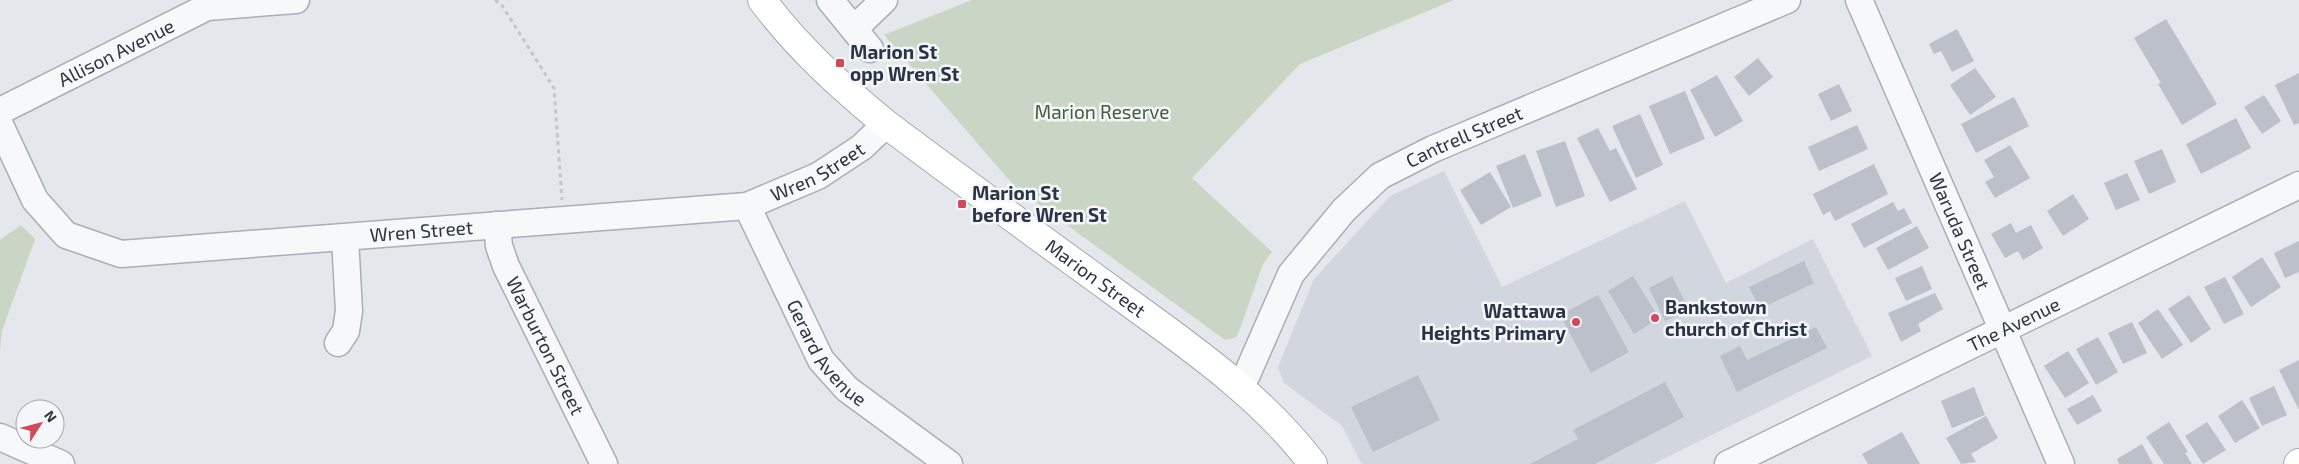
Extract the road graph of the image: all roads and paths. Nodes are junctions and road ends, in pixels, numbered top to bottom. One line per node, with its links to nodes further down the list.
1 (296, 0): 8 (street, Allison Avenue)
2 (495, 0): 16 (path)
3 (762, 0): 12 (main road, Marion Street)
4 (830, 0): 9 (street)
5 (884, 0): 9 (street)
6 (1787, 0): 21 (street, Cantrell Street)
7 (1859, 0): 19 (street, Waruda Street)
8 (205, 4): 11 (street, Allison Avenue)
9 (854, 29): 10 (street)
10 (870, 49)
11 (0, 111)
12 (886, 124): 15 (street, Wren Street); 21 (main road, Marion Street)
13 (0, 125): 18 (street, Wren Street)
14 (2299, 185): 19 (street, The Avenue)
15 (747, 206): 16 (street, Wren Street); 25 (street, Gerard Avenue)
16 (563, 219): 17 (street, Wren Street)
17 (497, 225): 18 (street, Wren Street); 24 (street, Warburton Street)
18 (345, 238): 20 (street)
19 (2002, 330): 27 (street, The Avenue); 28 (street, Waruda Street)
20 (338, 343)
21 (1241, 388): 26 (main road, Marion Street)
22 (0, 437): 23 (street)
23 (61, 464)
24 (604, 464)
25 (949, 464)
26 (1313, 464)
27 (1728, 464)
28 (2060, 464)

